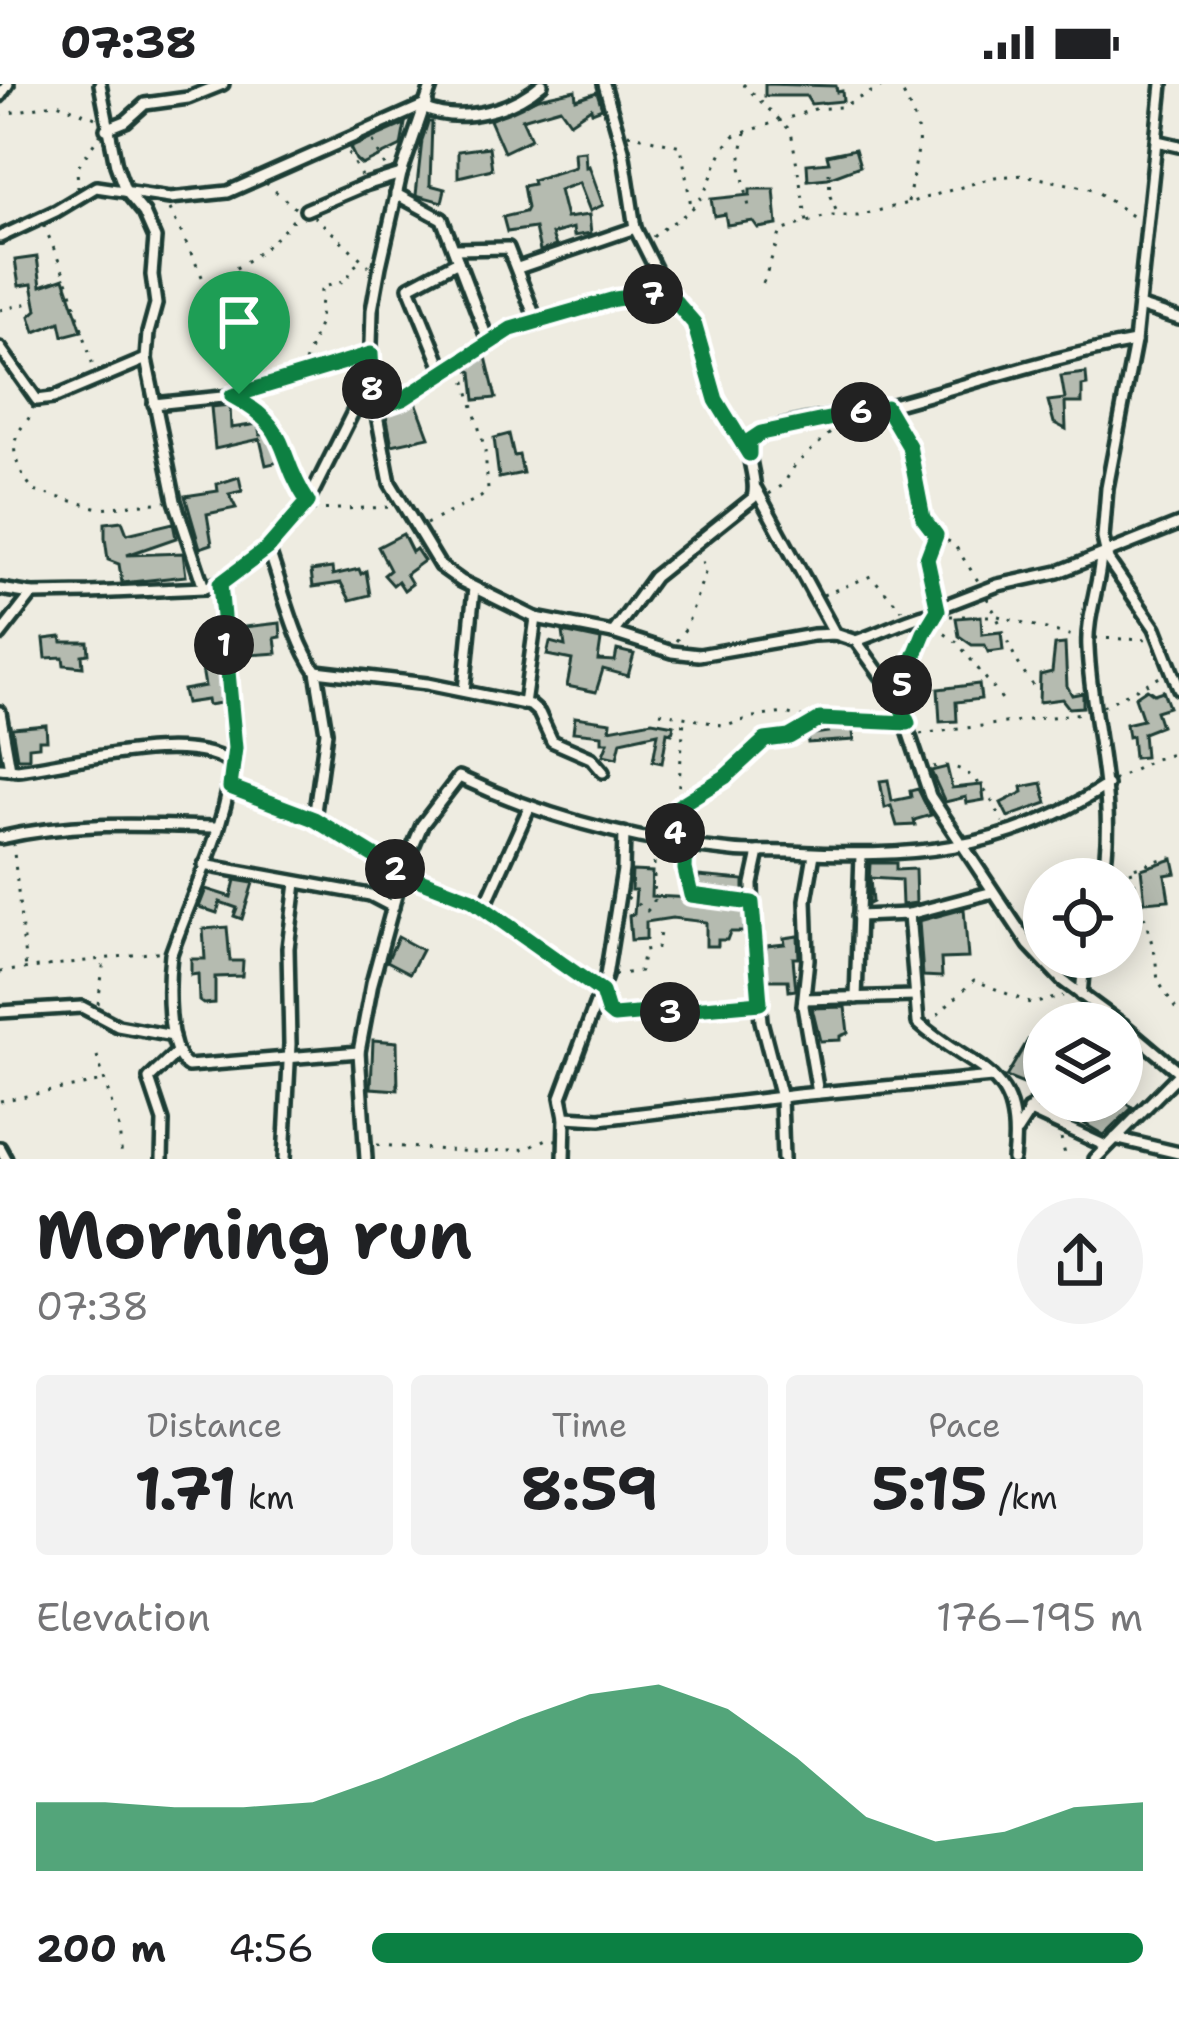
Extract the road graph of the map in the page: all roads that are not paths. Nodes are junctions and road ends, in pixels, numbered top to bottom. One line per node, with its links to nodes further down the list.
1 (8, 84): 8 (street)
2 (100, 84): 10 (street)
3 (223, 84): 10 (street)
4 (432, 84): 9 (street)
5 (542, 84): 9 (street)
6 (604, 84): 17 (street)
7 (1162, 84): 11 (street)
8 (0, 96)
9 (426, 106): 13 (street); 14 (street)
10 (105, 126): 14 (street)
11 (1157, 141): 12 (street); 22 (street)
12 (1179, 146)
13 (396, 175): 15 (street); 16 (street)
14 (125, 190): 18 (street); 29 (street)
15 (396, 194): 19 (street); 28 (street)
16 (306, 210)
17 (635, 227): 20 (street); 21 (street)
18 (0, 237)
19 (456, 255): 20 (street); 26 (street); 30 (street)
20 (518, 268): 24 (street)
21 (667, 292): 24 (street); 34 (street)
22 (1139, 306): 23 (street); 25 (street)
23 (1179, 319)
24 (537, 322): 26 (street)
25 (1135, 341): 34 (street); 38 (street)
26 (489, 343): 30 (street)
27 (0, 348): 29 (street)
28 (371, 354): 31 (street); 32 (street)
29 (146, 359): 32 (street)
30 (444, 373): 33 (street)
31 (370, 378): 33 (street); 37 (street)
32 (154, 404): 40 (street)
33 (374, 409): 41 (street)
34 (749, 454): 35 (street)
35 (759, 494): 46 (street); 47 (street)
36 (1179, 524): 38 (street)
37 (268, 548): 39 (street); 50 (street)
38 (1103, 555): 44 (street); 51 (street); 59 (street)
39 (220, 584): 40 (street); 56 (street)
40 (203, 588): 43 (street)
41 (474, 588): 45 (street); 52 (street)
42 (0, 589): 43 (street)
43 (32, 594): 48 (street)
44 (934, 615): 49 (street); 53 (street)
45 (536, 618): 46 (street); 54 (street)
46 (613, 633): 47 (street)
47 (835, 634): 49 (street)
48 (0, 635)
49 (856, 640): 53 (street)
50 (316, 670): 52 (street); 62 (street)
51 (1179, 689)
52 (464, 691): 54 (street)
53 (897, 698): 66 (street)
54 (524, 704): 58 (street)
55 (0, 712): 57 (street)
56 (233, 766): 57 (street); 60 (street)
57 (5, 769)
58 (603, 772)
59 (1106, 785): 66 (street); 70 (street)
60 (230, 787): 62 (street); 63 (street)
61 (529, 808): 64 (street); 72 (street); 76 (street)
62 (314, 819): 72 (street)
63 (218, 827): 65 (street); 71 (street)
64 (624, 833): 67 (street); 80 (street)
65 (0, 838)
66 (961, 845): 69 (street); 74 (street)
67 (758, 852): 68 (street); 86 (street)
68 (814, 854): 69 (street); 84 (street)
69 (861, 856): 78 (street)
70 (1103, 858)
71 (204, 865): 73 (street); 88 (street)
72 (402, 873): 75 (street); 76 (street)
73 (296, 883): 75 (street); 92 (street)
74 (993, 892): 77 (street); 81 (street)
75 (393, 907): 90 (street)
76 (484, 908): 80 (street)
77 (909, 914): 78 (street); 82 (street)
78 (858, 916): 83 (street)
79 (1082, 978): 81 (street)
80 (602, 992): 86 (street); 97 (street)
81 (1078, 993): 85 (street)
82 (915, 996): 83 (street); 94 (street)
83 (856, 998): 84 (street)
84 (804, 999): 95 (street)
85 (1090, 1002)
86 (760, 1003): 96 (street)
87 (0, 1012): 88 (street)
88 (173, 1036): 91 (street)
89 (1143, 1043): 93 (street)
90 (358, 1052): 92 (street); 107 (street)
91 (176, 1053): 92 (street); 105 (street)
92 (290, 1058): 106 (street)
93 (1179, 1073): 101 (street)
94 (992, 1077): 95 (street); 100 (street)
95 (818, 1093): 96 (street)
96 (781, 1098): 97 (street); 109 (street)
97 (565, 1117): 108 (street)
98 (1023, 1120): 100 (street)
99 (1054, 1122): 101 (street)
100 (1017, 1131): 110 (street)
101 (1111, 1142): 103 (street); 111 (street)
102 (0, 1148): 104 (street)
103 (1178, 1155)
104 (6, 1159)
105 (162, 1159)
106 (284, 1159)
107 (366, 1159)
108 (564, 1159)
109 (783, 1159)
110 (1013, 1159)
111 (1095, 1159)

